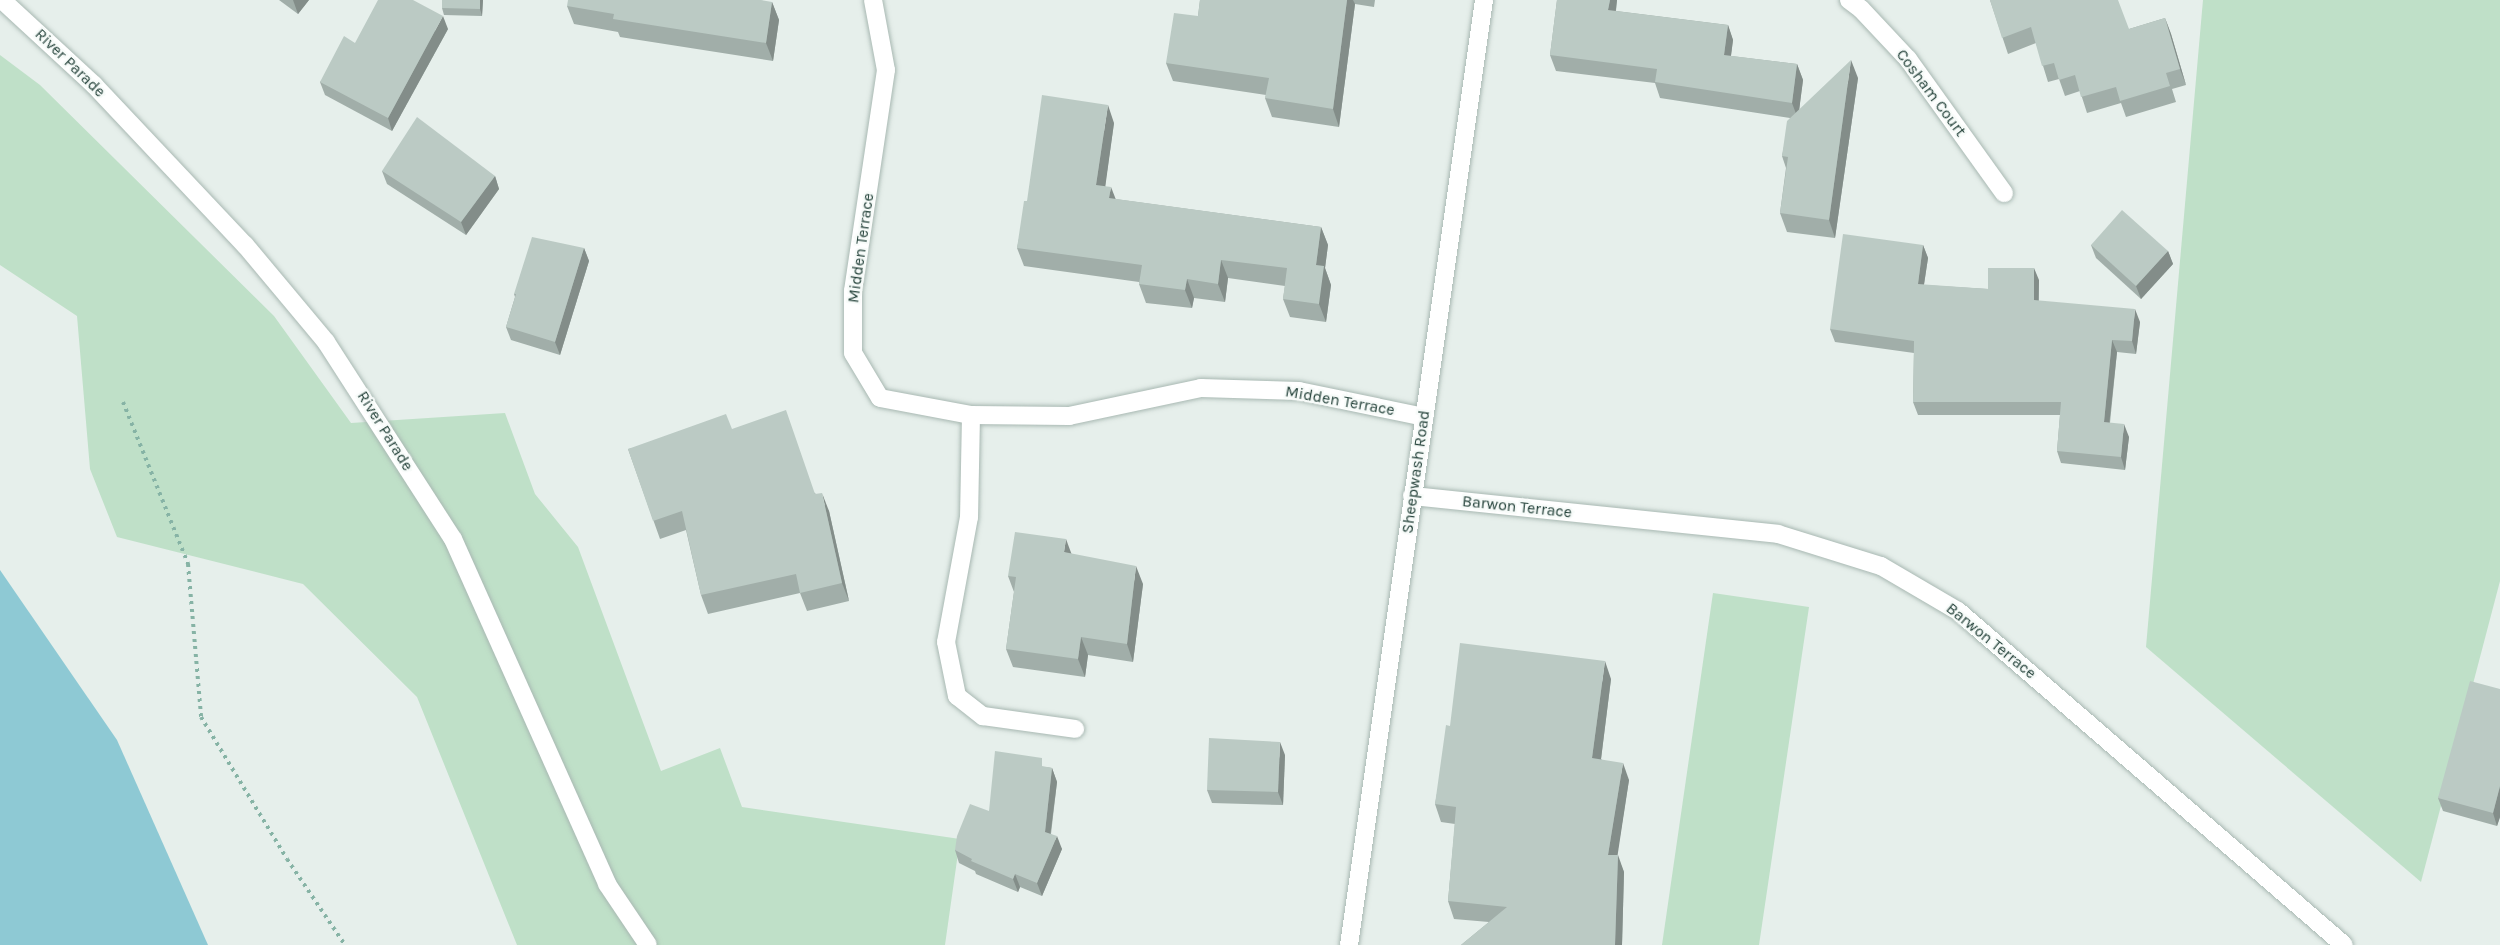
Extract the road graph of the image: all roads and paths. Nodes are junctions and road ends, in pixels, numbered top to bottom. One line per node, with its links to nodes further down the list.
1 (2, 0): 12 (street, River Parade)
2 (873, 0): 7 (street, Midden Terrace)
3 (1484, 0): 8 (street, Sheepwash Road)
4 (1849, 0): 5 (street, Cosham Court)
5 (2004, 193)
6 (123, 402): 11 (path)
7 (971, 415): 8 (street, Midden Terrace); 10 (street)
8 (1424, 417): 9 (street, Sheepwash Road)
9 (1412, 496): 13 (street, Sheepwash Road); 14 (street, Barwon Terrace)
10 (1075, 729)
11 (345, 945)
12 (648, 945)
13 (1349, 945)
14 (2344, 945)

